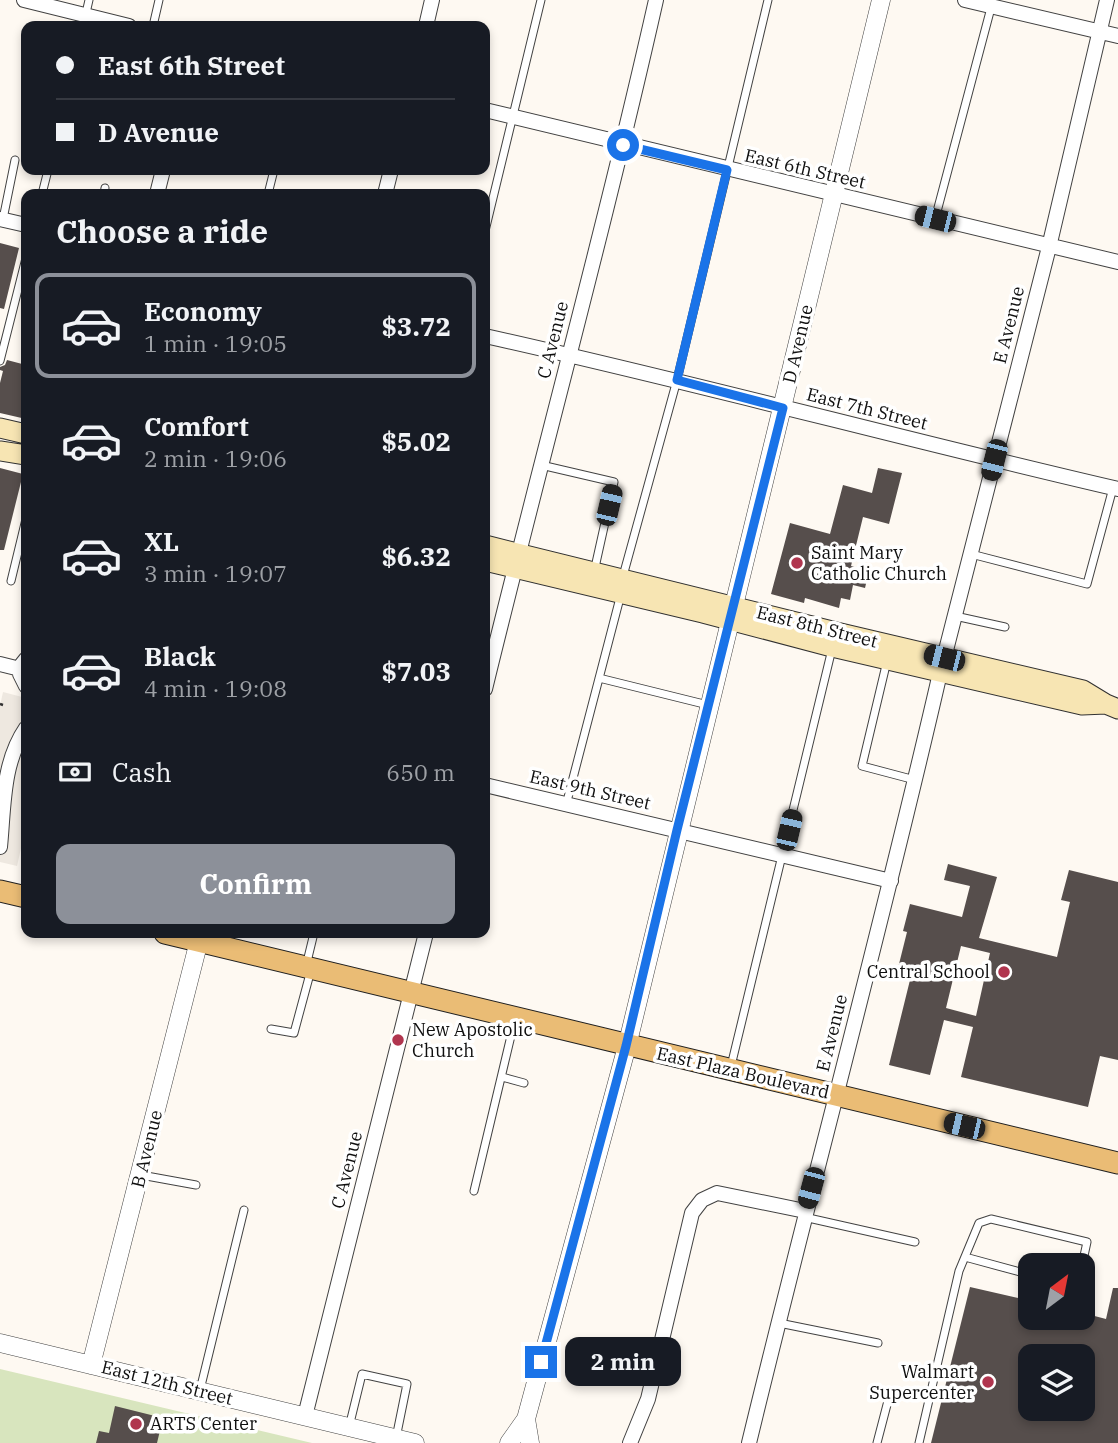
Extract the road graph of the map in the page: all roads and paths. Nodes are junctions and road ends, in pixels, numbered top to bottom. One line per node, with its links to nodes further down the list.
1 (24, 0): 12 (street)
2 (89, 0): 12 (lane)
3 (159, 0): 13 (lane)
4 (432, 0): 14 (street)
5 (541, 0): 18 (lane)
6 (656, 0): 19 (street, C Avenue)
7 (768, 0): 21 (lane)
8 (881, 0): 22 (street, D Avenue)
9 (965, 0): 11 (street)
10 (1107, 0): 15 (street, E Avenue)
11 (992, 3): 15 (street); 24 (lane)
12 (84, 21)
13 (154, 21)
14 (427, 21)
15 (1099, 32): 16 (street); 27 (street, E Avenue)
16 (1118, 36)
17 (490, 111): 18 (street, East 6th Street)
18 (513, 117): 19 (street, East 6th Street); 23 (lane)
19 (623, 145): 21 (street, East 6th Street); 31 (street, C Avenue)
20 (15, 160): 25 (lane)
21 (727, 170): 22 (street, East 6th Street); 33 (lane)
22 (834, 195): 24 (street, East 6th Street); 34 (street, D Avenue)
23 (490, 211)
24 (935, 219): 27 (street, East 6th Street)
25 (1, 220): 26 (street)
26 (21, 224)
27 (1049, 247): 28 (street, East 6th Street); 39 (street, E Avenue)
28 (1118, 262)
29 (21, 278): 32 (lane)
30 (490, 337): 31 (street, East 7th Street)
31 (569, 355): 33 (street, East 7th Street); 40 (street, C Avenue)
32 (0, 361)
33 (677, 380): 34 (street, East 7th Street); 49 (lane)
34 (783, 408): 39 (street, East 7th Street); 50 (street, D Avenue)
35 (0, 428): 36 (main road)
36 (21, 433)
37 (0, 451): 38 (main road)
38 (21, 454)
39 (994, 460): 41 (street, East 7th Street); 44 (street, E Avenue)
40 (541, 465): 46 (street, C Avenue); 47 (lane)
41 (1116, 488): 44 (lane)
42 (21, 540): 48 (lane)
43 (490, 548): 46 (main road, East 8th Street)
44 (971, 554): 51 (street, E Avenue)
45 (490, 561): 46 (main road, East 8th Street)
46 (516, 561): 47 (main road, East 8th Street); 49 (main road, East 8th Street); 58 (street, C Avenue)
47 (594, 572): 49 (main road, East 8th Street)
48 (11, 581)
49 (622, 586): 50 (main road, East 8th Street); 59 (lane)
50 (732, 614): 53 (main road, East 8th Street); 57 (main road, East 8th Street); 60 (street, D Avenue)
51 (955, 616): 52 (lane); 57 (street, E Avenue)
52 (1005, 627)
53 (832, 647): 54 (main road, East 8th Street); 68 (lane)
54 (887, 660): 57 (main road, East 8th Street); 63 (lane)
55 (0, 664): 56 (street)
56 (21, 664)
57 (942, 665): 61 (main road, East 8th Street); 63 (street, E Avenue)
58 (490, 669)
59 (599, 678): 60 (lane); 65 (lane)
60 (708, 705): 66 (street, D Avenue)
61 (1112, 706)
62 (21, 737): 67 (street)
63 (915, 779): 69 (street, E Avenue)
64 (490, 786): 65 (street, East 9th Street)
65 (566, 805): 66 (street, East 9th Street)
66 (677, 830): 68 (street, East 9th Street); 80 (street, D Avenue)
67 (0, 848)
68 (783, 856): 69 (street, East 9th Street); 81 (lane)
69 (891, 881): 84 (street, E Avenue)
70 (0, 891): 71 (main road)
71 (21, 896)
72 (200, 938): 86 (street, B Avenue)
73 (203, 938): 76 (main road, East Plaza Boulevard)
74 (313, 938): 76 (lane)
75 (425, 938): 77 (street, C Avenue)
76 (308, 968): 77 (main road, East Plaza Boulevard); 79 (lane)
77 (412, 994): 78 (main road, East Plaza Boulevard); 101 (street, C Avenue)
78 (515, 1019): 80 (main road, East Plaza Boulevard); 82 (lane)
79 (271, 1028)
80 (626, 1046): 81 (main road, East Plaza Boulevard); 102 (street, D Avenue)
81 (730, 1070): 84 (main road, East Plaza Boulevard)
82 (502, 1077): 83 (lane); 88 (lane)
83 (524, 1083)
84 (836, 1096): 85 (main road, East Plaza Boulevard); 90 (street, E Avenue)
85 (1118, 1163)
86 (141, 1174): 87 (lane); 98 (street, B Avenue)
87 (196, 1185)
88 (474, 1191)
89 (244, 1210): 99 (lane)
90 (804, 1214): 91 (lane); 95 (street, E Avenue); 109 (street)
91 (915, 1242)
92 (1085, 1253): 93 (lane)
93 (965, 1257): 94 (lane); 112 (lane)
94 (1018, 1271)
95 (778, 1323): 97 (lane); 110 (street, E Avenue)
96 (0, 1343): 98 (street, East 12th Street)
97 (878, 1343)
98 (91, 1365): 99 (street, East 12th Street)
99 (200, 1391): 101 (street, East 12th Street)
100 (889, 1397): 111 (lane)
101 (304, 1416): 103 (street, East 12th Street)
102 (526, 1419): 106 (street, D Avenue); 108 (street, D Avenue)
103 (349, 1427): 104 (street, East 12th Street); 104 (lane)
104 (396, 1438): 105 (street, East 12th Street)
105 (415, 1443)
106 (510, 1443): 107 (street)
107 (520, 1443)
108 (530, 1443)
109 (630, 1443)
110 (749, 1443)
111 (877, 1443)
112 (919, 1443)

